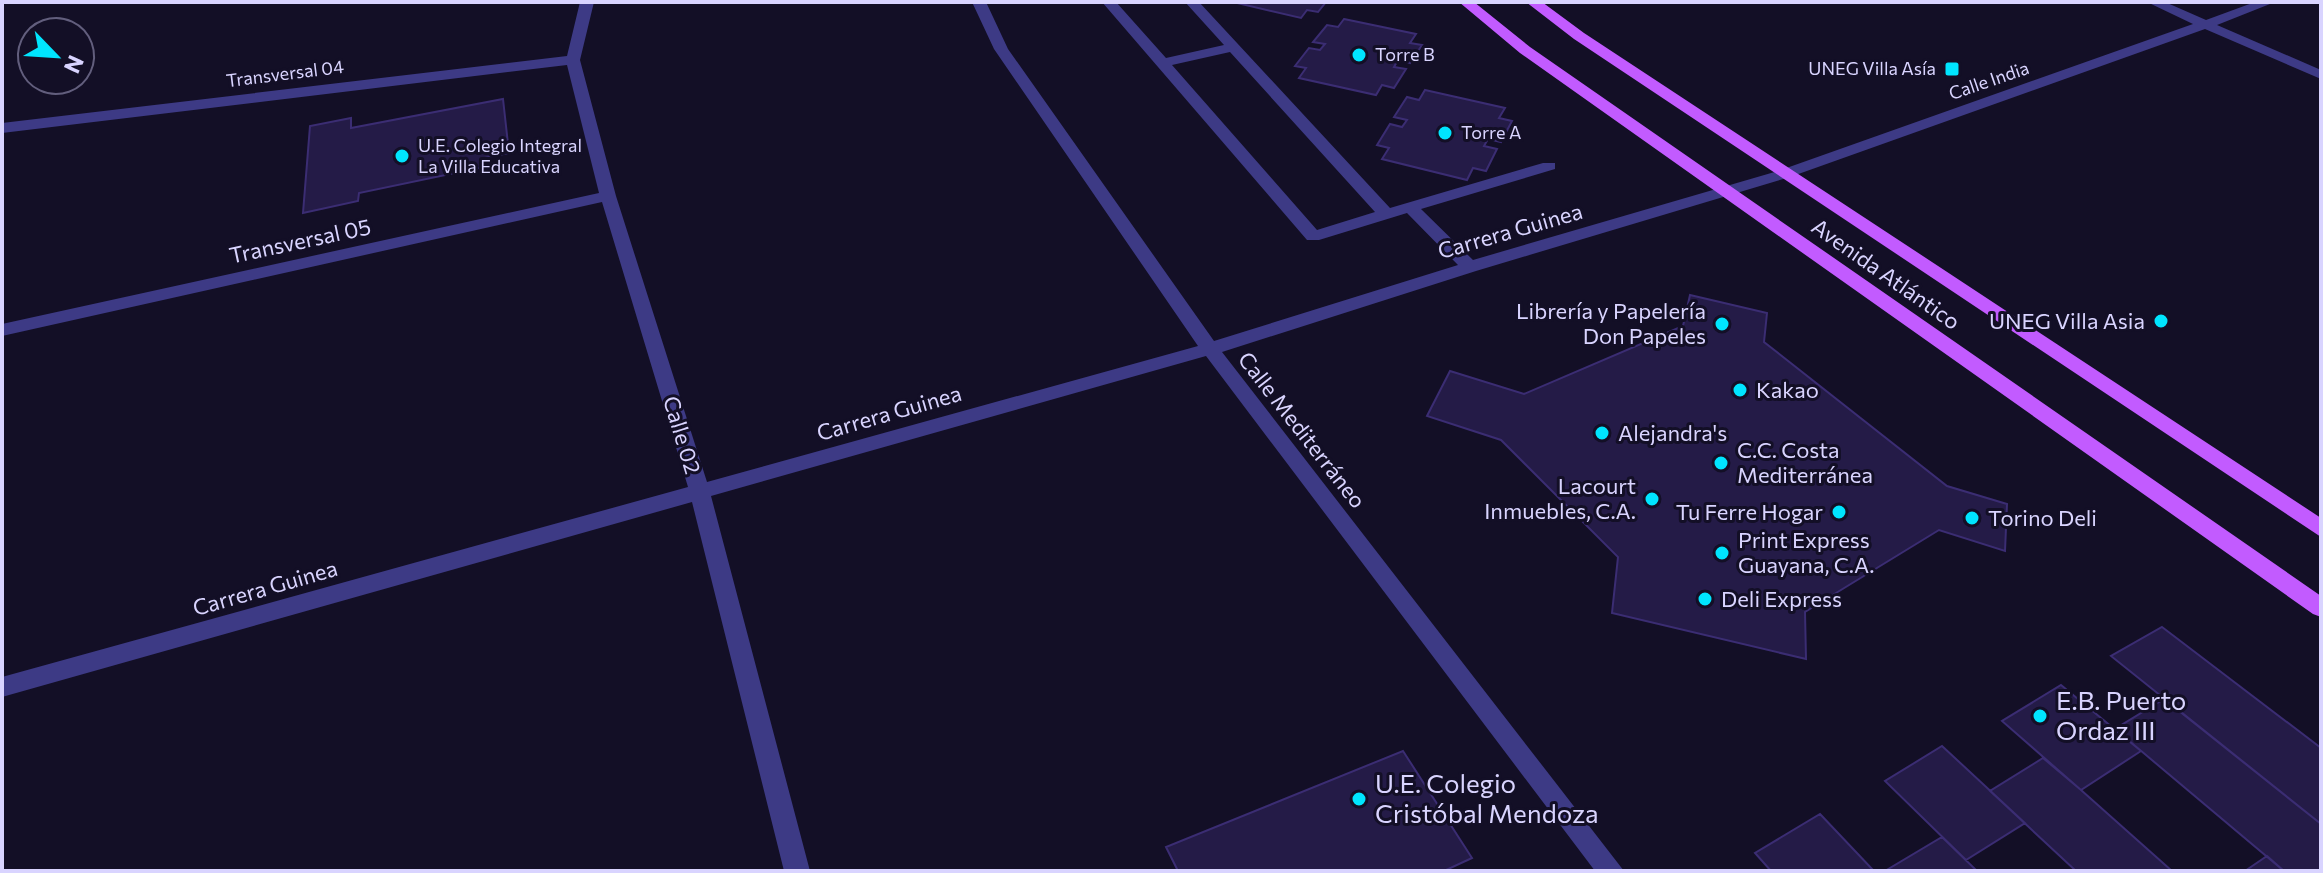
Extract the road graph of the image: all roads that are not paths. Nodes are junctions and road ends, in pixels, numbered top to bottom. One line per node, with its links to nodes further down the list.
1 (587, 2): 11 (street, Calle 02)
2 (979, 2): 23 (street, Calle Mediterráneo)
3 (1109, 2): 12 (street)
4 (1192, 2): 10 (street)
5 (1466, 2): 17 (main road, Avenida Atlántico)
6 (1533, 2): 16 (main road, Avenida Atlántico)
7 (2154, 2): 9 (street)
8 (2268, 2): 9 (street, Calle India)
9 (2207, 25): 13 (street); 16 (street, Calle India)
10 (1234, 47): 12 (street); 20 (street)
11 (573, 60): 14 (street, Transversal 04); 18 (street, Calle 02)
12 (1163, 63): 20 (street)
13 (2321, 75)
14 (2, 128)
15 (1549, 166): 19 (street)
16 (1784, 174): 17 (street, Carrera Guinea); 25 (main road, Avenida Atlántico)
17 (1727, 192): 21 (street, Carrera Guinea); 26 (main road, Avenida Atlántico)
18 (608, 196): 22 (street, Transversal 05); 24 (street, Calle 02)
19 (1411, 208): 20 (street); 21 (street)
20 (1387, 215)
21 (1470, 267): 23 (street, Carrera Guinea)
22 (2, 330)
23 (1210, 349): 24 (street, Carrera Guinea); 29 (street, Calle Mediterráneo)
24 (700, 491): 27 (street, Carrera Guinea); 28 (street, Calle 02)
25 (2321, 529)
26 (2321, 608)
27 (2, 687)
28 (797, 871)
29 (1611, 871)

